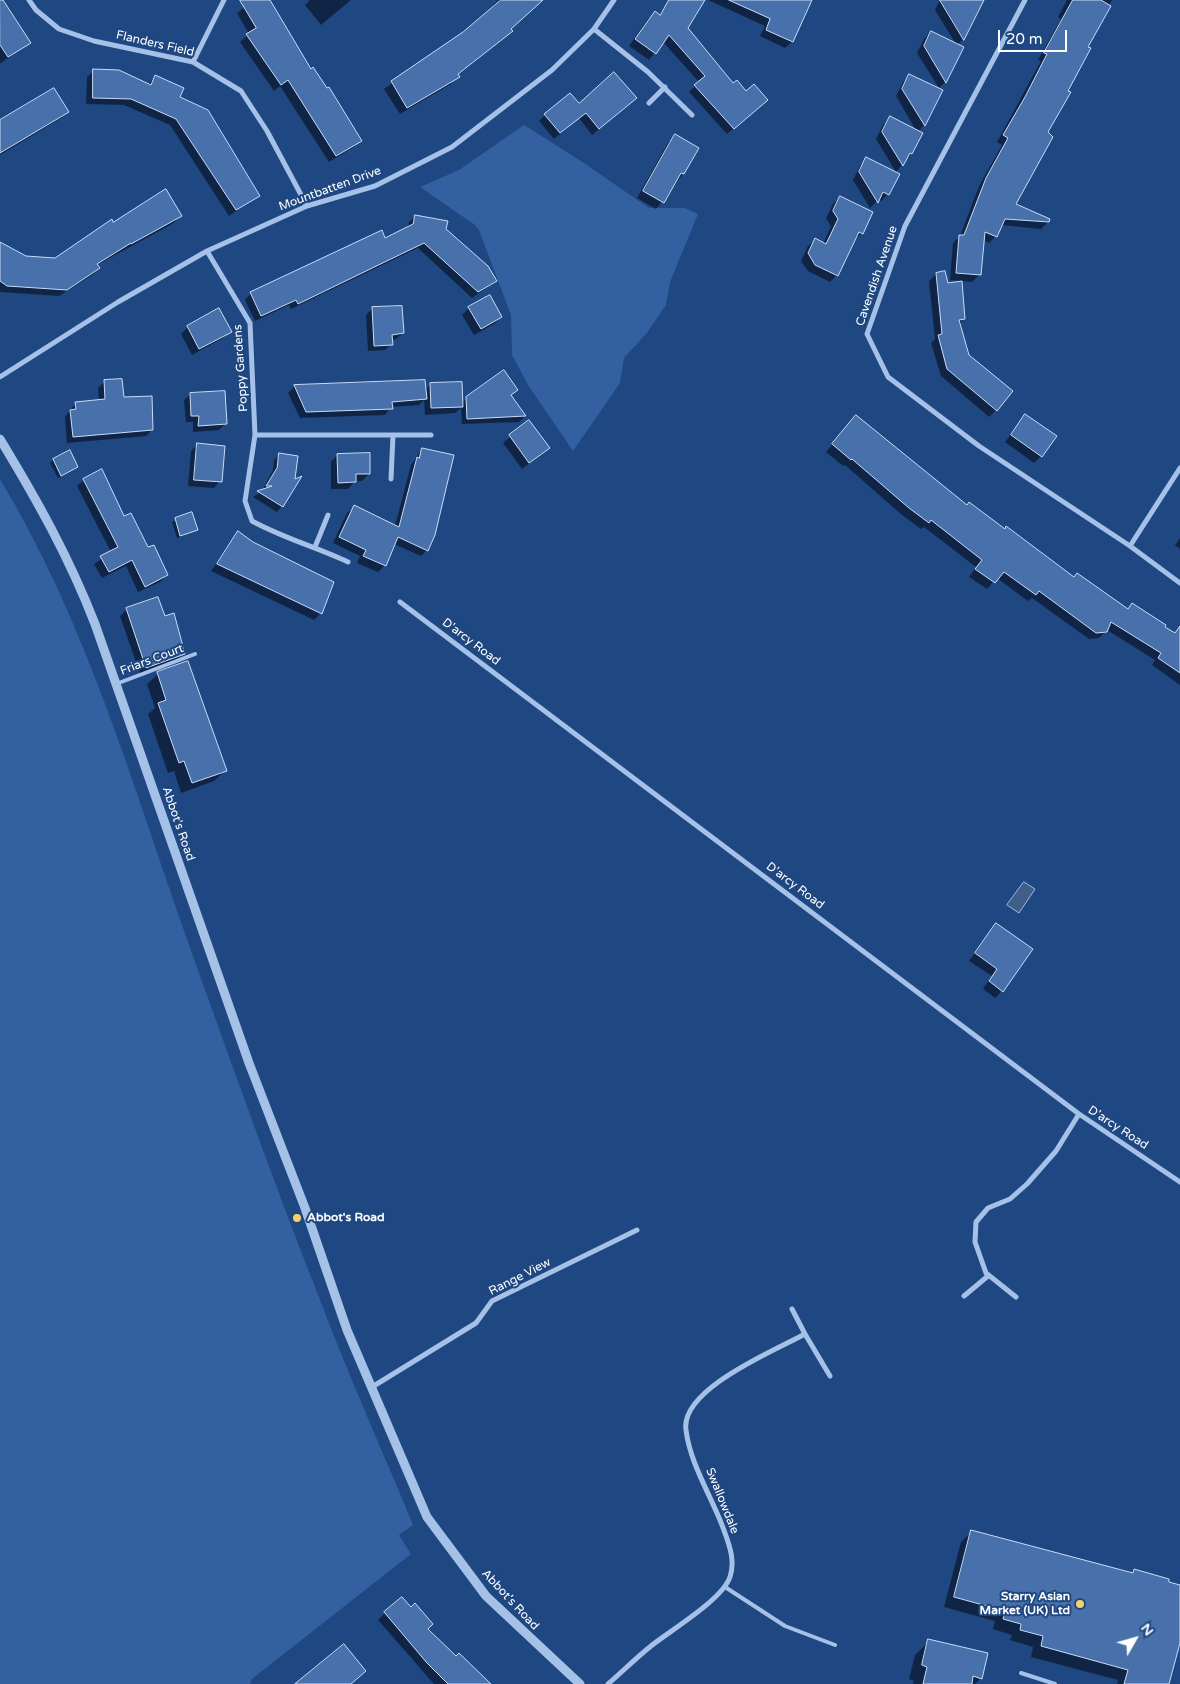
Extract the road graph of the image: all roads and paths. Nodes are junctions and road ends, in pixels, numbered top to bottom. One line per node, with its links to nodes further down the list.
1 (29, 0): 6 (street, Flanders Field)
2 (224, 0): 6 (street)
3 (614, 0): 5 (street, Mountbatten Drive)
4 (1025, 0): 20 (street, Cavendish Avenue)
5 (594, 29): 7 (street); 10 (street, Mountbatten Drive)
6 (193, 62): 10 (street, Flanders Field)
7 (665, 87): 8 (street); 9 (street)
8 (649, 103)
9 (692, 115)
10 (307, 206): 11 (street, Mountbatten Drive)
11 (207, 251): 12 (street, Mountbatten Drive); 13 (street, Poppy Gardens)
12 (0, 377)
13 (255, 435): 14 (street); 21 (street, Poppy Gardens)
14 (393, 435): 15 (street); 18 (street)
15 (431, 435)
16 (0, 439): 26 (street, Abbot's Road)
17 (1180, 468): 20 (street)
18 (391, 479)
19 (328, 515): 21 (street)
20 (1130, 546): 23 (street, Cavendish Avenue)
21 (315, 547): 22 (street, Poppy Gardens)
22 (348, 562)
23 (1180, 583)
24 (400, 602): 27 (street, D'arcy Road)
25 (195, 654): 26 (lane, Friars Court)
26 (116, 684): 36 (street, Abbot's Road)
27 (1079, 1114): 28 (street, D'arcy Road); 30 (street)
28 (1180, 1182)
29 (637, 1230): 36 (street, Range View)
30 (986, 1273): 31 (street); 32 (street)
31 (964, 1296)
32 (1016, 1297)
33 (792, 1309): 34 (street)
34 (805, 1334): 35 (street); 37 (street, Swallowdale)
35 (830, 1376)
36 (372, 1387): 40 (street, Abbot's Road)
37 (725, 1587): 38 (lane); 41 (street)
38 (835, 1645)
39 (1021, 1674): 42 (lane)
40 (580, 1684)
41 (608, 1684)
42 (1055, 1684)

